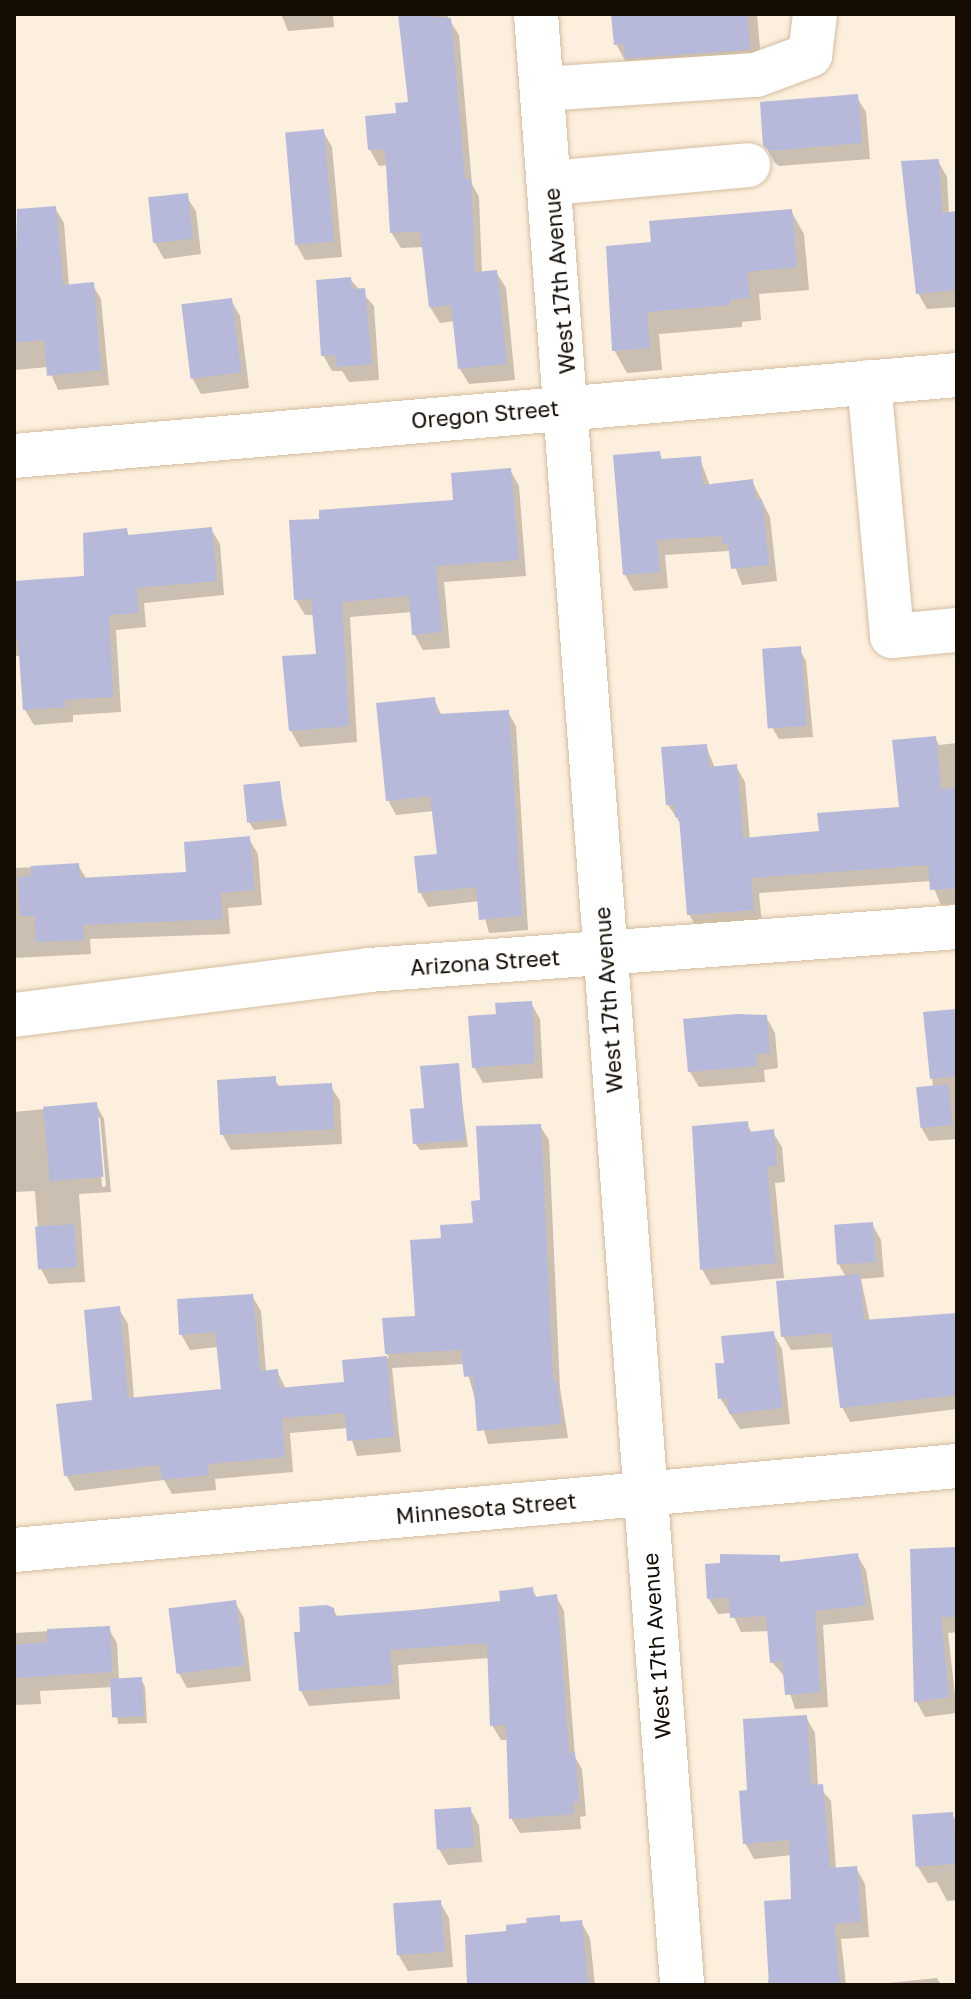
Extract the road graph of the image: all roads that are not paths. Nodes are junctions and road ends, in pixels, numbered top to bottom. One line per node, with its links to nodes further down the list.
1 (536, 14): 3 (street, West 17th Avenue)
2 (815, 14): 3 (street)
3 (543, 89): 5 (street, West 17th Avenue)
4 (748, 165): 5 (street)
5 (551, 183): 8 (street, West 17th Avenue)
6 (957, 375): 7 (street, Oregon Street)
7 (869, 382): 8 (street, Oregon Street); 10 (street)
8 (569, 406): 9 (street, Oregon Street); 12 (street, West 17th Avenue)
9 (14, 456)
10 (957, 630)
11 (957, 927): 12 (street, Arizona Street)
12 (605, 955): 13 (street, Arizona Street); 15 (street, West 17th Avenue)
13 (14, 1015)
14 (957, 1466): 15 (street, Minnesota Street)
15 (645, 1494): 16 (street, Minnesota Street); 17 (street, West 17th Avenue)
16 (14, 1550)
17 (682, 1985)

